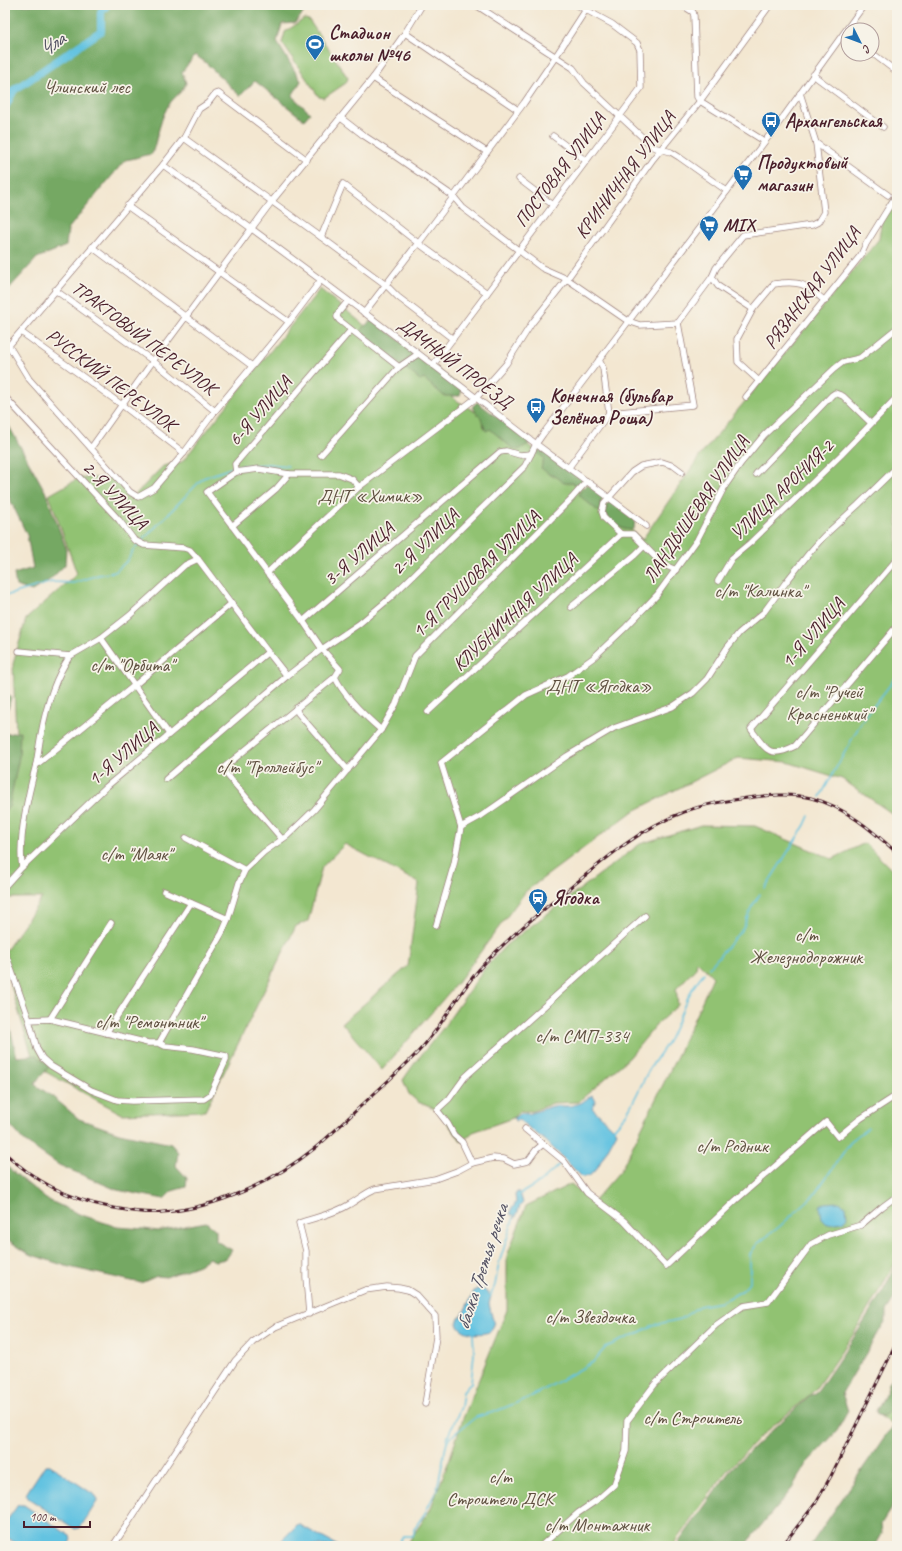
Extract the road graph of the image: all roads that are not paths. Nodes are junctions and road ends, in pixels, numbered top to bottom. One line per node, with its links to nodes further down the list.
1 (422, 5): 11 (street)
2 (476, 5): 13 (street)
3 (577, 5): 8 (street, ПОСТОВАЯ УЛИЦА)
4 (682, 5): 9 (street)
5 (697, 5): 9 (street)
6 (770, 5): 19 (street, КРИНИЧНАЯ УЛИЦА)
7 (864, 5): 10 (street, 2-Я УЛИЦА)
8 (587, 7): 13 (street); 21 (street, ПОСТОВАЯ УЛИЦА)
9 (693, 12): 19 (street)
10 (853, 22)
11 (405, 33): 17 (street); 20 (street)
12 (840, 41): 16 (street, 2-Я УЛИЦА)
13 (556, 56): 20 (street); 21 (street)
14 (880, 60): 15 (street)
15 (897, 72)
16 (813, 75): 18 (street, 2-Я УЛИЦА); 23 (street)
17 (374, 78): 22 (street); 29 (street)
18 (800, 93): 26 (street, 2-Я УЛИЦА); 27 (street)
19 (700, 101): 26 (street); 28 (street, КРИНИЧНАЯ УЛИЦА)
20 (518, 110): 29 (street)
21 (619, 116): 28 (street); 31 (street, ПОСТОВАЯ УЛИЦА)
22 (341, 118): 30 (street); 37 (street)
23 (883, 127)
24 (553, 136): 31 (street)
25 (184, 138): 30 (street); 32 (street); 38 (street)
26 (764, 141): 34 (street, 2-Я УЛИЦА)
27 (816, 143): 36 (street); 47 (street)
28 (661, 150): 34 (street); 48 (street, КРИНИЧНАЯ УЛИЦА)
29 (486, 152): 37 (street)
30 (307, 160): 38 (street)
31 (585, 160): 39 (street, ПОСТОВАЯ УЛИЦА)
32 (163, 165): 40 (street); 41 (street, ДАЧНЫЙ ПРОЕЗД)
33 (519, 179): 39 (street)
34 (727, 191): 58 (street, 2-Я УЛИЦА)
35 (897, 194): 54 (street, РЯЗАНСКАЯ УЛИЦА)
36 (888, 195)
37 (453, 196): 43 (street); 45 (street)
38 (272, 201): 41 (street); 42 (street)
39 (553, 205): 45 (street, ПОСТОВАЯ УЛИЦА)
40 (127, 206): 44 (street); 46 (street)
41 (252, 228): 46 (street); 49 (street, ДАЧНЫЙ ПРОЕЗД)
42 (321, 237): 43 (street); 50 (street)
43 (418, 243): 50 (street); 52 (street)
44 (92, 247): 51 (street); 57 (street)
45 (520, 250): 48 (street); 52 (street, ПОСТОВАЯ УЛИЦА)
46 (219, 272): 57 (street); 59 (street)
47 (712, 277): 55 (street); 60 (street)
48 (567, 279): 58 (street); 75 (street, КРИНИЧНАЯ УЛИЦА)
49 (320, 280): 53 (street, ДАЧНЫЙ ПРОЕЗД); 59 (street, 2-Я УЛИЦА)
50 (386, 285): 56 (street); 64 (street)
51 (55, 290): 63 (street); 68 (street, ТРАКТОВЫЙ ПЕРЕУЛОК)
52 (488, 293): 64 (street, ПОСТОВАЯ УЛИЦА)
53 (348, 301): 56 (street, ДАЧНЫЙ ПРОЕЗД); 62 (street)
54 (825, 301): 55 (street); 72 (street, РЯЗАНСКАЯ УЛИЦА)
55 (753, 309): 72 (street)
56 (364, 313): 66 (street, ДАЧНЫЙ ПРОЕЗД)
57 (186, 317): 68 (street); 70 (street)
58 (628, 321): 60 (street); 67 (street, 2-Я УЛИЦА)
59 (289, 322): 70 (street, 2-Я УЛИЦА)
60 (678, 323): 79 (street)
61 (897, 328): 101 (street, ЛАНДЫШЕВАЯ УЛИЦА)
62 (351, 330): 71 (street); 88 (street, 6-Я УЛИЦА)
63 (21, 332): 65 (street); 77 (street, РУССКИЙ ПЕРЕУЛОК)
64 (453, 338): 69 (street, ПОСТОВАЯ УЛИЦА)
65 (7, 348): 82 (street)
66 (418, 354): 69 (street, ДАЧНЫЙ ПРОЕЗД); 71 (street)
67 (599, 360): 79 (street); 81 (street, 2-Я УЛИЦА)
68 (153, 361): 77 (street); 78 (street, ТРАКТОВЫЙ ПЕРЕУЛОК)
69 (433, 365): 75 (street, ДАЧНЫЙ ПРОЕЗД)
70 (252, 366): 78 (street, 2-Я УЛИЦА)
71 (399, 367): 85 (street)
72 (759, 381): 74 (street, РЯЗАНСКАЯ УЛИЦА)
73 (5, 397): 99 (street, 2-Я УЛИЦА)
74 (746, 397)
75 (476, 398): 81 (street, ДАЧНЫЙ ПРОЕЗД); 93 (street, КРИНИЧНАЯ УЛИЦА)
76 (897, 398): 80 (street, УЛИЦА АРОНИЯ-2)
77 (122, 405): 82 (street); 83 (street, РУССКИЙ ПЕРЕУЛОК)
78 (214, 411): 83 (street, 2-Я УЛИЦА)
79 (609, 413): 86 (street)
80 (871, 423): 91 (street, УЛИЦА АРОНИЯ-2); 103 (street, УЛИЦА АРОНИЯ-2)
81 (536, 444): 84 (street, 2-Я УЛИЦА); 86 (street, ДАЧНЫЙ ПРОЕЗД)
82 (92, 448): 83 (street, 2-Я УЛИЦА)
83 (184, 453)
84 (531, 454): 106 (street, 3-Я УЛИЦА); 109 (street, 2-Я УЛИЦА)
85 (321, 455)
86 (568, 467): 92 (street, ДАЧНЫЙ ПРОЕЗД)
87 (897, 467): 123 (street)
88 (236, 472): 90 (street, 6-Я УЛИЦА); 95 (street)
89 (682, 472): 94 (street)
90 (289, 474): 93 (street, 6-Я УЛИЦА); 95 (street)
91 (756, 474)
92 (587, 480): 94 (street, ДАЧНЫЙ ПРОЕЗД); 118 (street, 1-Я ГРУШОВАЯ УЛИЦА)
93 (359, 487): 102 (street, КРИНИЧНАЯ УЛИЦА)
94 (610, 497): 96 (street, ДАЧНЫЙ ПРОЕЗД); 97 (street)
95 (232, 526): 102 (street)
96 (646, 526)
97 (621, 534): 98 (street); 117 (street, КЛУБНИЧНАЯ УЛИЦА)
98 (644, 546): 101 (street); 105 (street, ЛАНДЫШЕВАЯ УЛИЦА)
99 (198, 559): 104 (street, 2-Я УЛИЦА); 108 (street)
100 (897, 559): 107 (street, 1-Я УЛИЦА)
101 (676, 570): 123 (street, ЛАНДЫШЕВАЯ УЛИЦА)
102 (267, 573): 106 (street)
103 (718, 581)
104 (232, 603): 111 (street, 2-Я УЛИЦА); 115 (street)
105 (571, 607)
106 (303, 621): 109 (street)
107 (897, 626)
108 (101, 638): 112 (street); 115 (street)
109 (322, 649): 113 (street, 2-Я УЛИЦА); 114 (street)
110 (19, 650): 112 (street)
111 (268, 652): 113 (street, 2-Я УЛИЦА); 119 (street, 1-Я УЛИЦА)
112 (70, 656): 120 (street)
113 (287, 676): 122 (street, 2-Я УЛИЦА)
114 (336, 677): 116 (street); 118 (street)
115 (135, 685): 119 (street); 120 (street)
116 (296, 708): 121 (street); 125 (street)
117 (428, 712)
118 (381, 730): 121 (street, 1-Я ГРУШОВАЯ УЛИЦА)
119 (169, 734): 126 (street, 1-Я УЛИЦА)
120 (36, 764): 126 (street)
121 (348, 770): 125 (street, 1-Я ГРУШОВАЯ УЛИЦА)
122 (166, 778)
123 (461, 827): 134 (street)
124 (186, 838): 127 (street)
125 (282, 840): 127 (street, 1-Я ГРУШОВАЯ УЛИЦА)
126 (22, 867): 128 (street, 1-Я УЛИЦА)
127 (245, 870): 132 (street)
128 (5, 886)
129 (164, 891): 130 (street)
130 (191, 903): 132 (street); 138 (street)
131 (645, 916): 143 (street)
132 (228, 919): 139 (street)
133 (111, 923): 136 (street)
134 (436, 926)
135 (5, 952): 137 (street)
136 (50, 1019): 137 (street); 138 (street)
137 (29, 1020): 139 (street)
138 (106, 1032): 139 (street)
139 (159, 1044)
140 (897, 1095): 142 (street)
141 (525, 1129): 142 (street)
142 (543, 1144): 143 (street)
143 (472, 1163): 145 (street)
144 (897, 1196): 148 (street)
145 (309, 1314): 146 (street); 147 (street)
146 (425, 1404)
147 (113, 1546)
148 (541, 1546)

